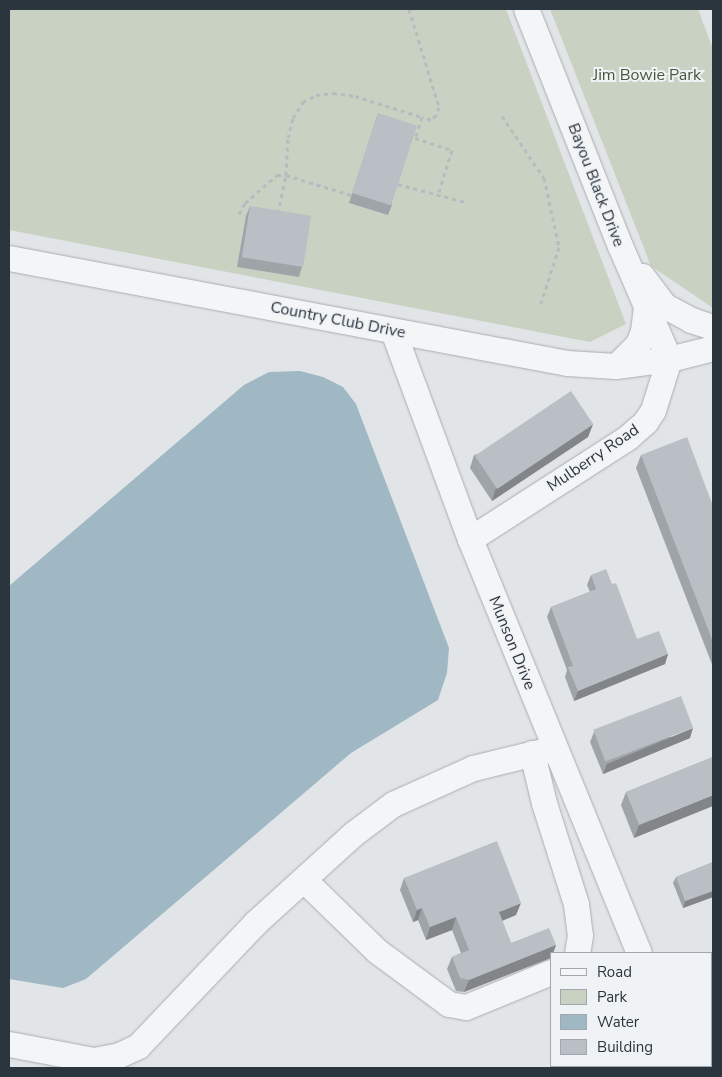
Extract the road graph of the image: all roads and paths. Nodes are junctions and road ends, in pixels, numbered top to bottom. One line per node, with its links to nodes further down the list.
1 (409, 9): 4 (path)
2 (526, 9): 12 (street, Bayou Black Drive)
3 (502, 116): 14 (path)
4 (422, 118): 5 (path); 8 (path)
5 (286, 175): 7 (path); 10 (path); 11 (path)
6 (398, 184): 8 (path)
7 (351, 195)
8 (438, 195): 9 (path)
9 (465, 202)
10 (240, 214)
11 (276, 221)
12 (620, 246): 15 (street, Bayou Black Drive); 16 (street)
13 (9, 258): 17 (street, Country Club Drive)
14 (541, 303)
15 (646, 308): 19 (street, Bayou Black Drive); 20 (street)
16 (713, 327)
17 (393, 331): 20 (street, Country Club Drive); 21 (street, Munson Drive)
18 (713, 348): 19 (street)
19 (669, 359): 20 (street, Country Club Drive); 21 (street, Mulberry Road)
20 (616, 366)
21 (470, 539): 22 (street, Munson Drive)
22 (544, 751): 23 (street); 24 (street); 25 (street, Munson Drive)
23 (304, 880): 26 (street); 27 (street)
24 (577, 952)
25 (639, 952)
26 (550, 972)
27 (9, 1044)

